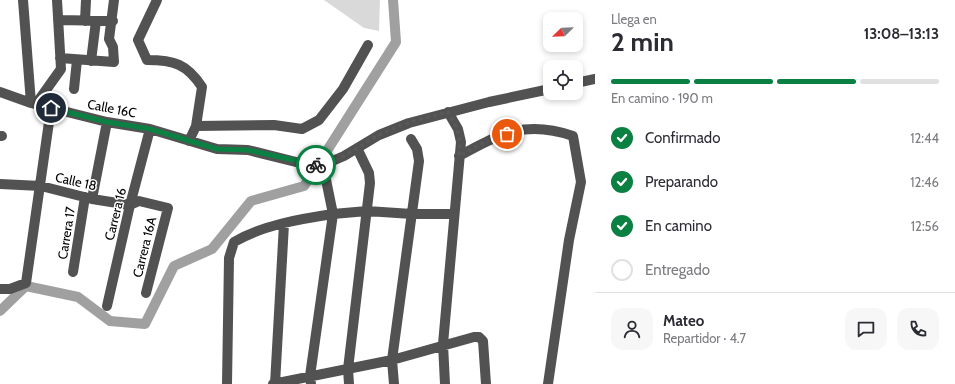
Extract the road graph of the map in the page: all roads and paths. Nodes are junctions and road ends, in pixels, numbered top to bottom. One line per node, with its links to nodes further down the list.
1 (23, 0): 19 (street)
2 (57, 0): 6 (street)
3 (86, 0): 7 (street)
4 (114, 0): 9 (street)
5 (157, 0): 23 (street)
6 (58, 20): 7 (street); 11 (street)
7 (85, 21): 8 (street)
8 (96, 21): 9 (street); 13 (street)
9 (112, 21): 13 (street)
10 (368, 45): 23 (street)
11 (60, 58): 12 (street); 19 (street)
12 (77, 60): 13 (street); 16 (street)
13 (91, 61)
14 (595, 79): 15 (street)
15 (583, 82)
16 (74, 88)
17 (543, 91): 21 (street)
18 (0, 92): 19 (street, Calle 16C)
19 (33, 103): 20 (street, Calle 16C)
20 (51, 108): 22 (street, Calle 16C); 31 (street)
21 (448, 112): 27 (street); 28 (street)
22 (107, 122): 24 (street, Calle 16C); 32 (street, Carrera 17)
23 (196, 126): 26 (street)
24 (150, 129): 26 (street, Calle 16C); 33 (street, Carrera 16)
25 (411, 139): 37 (street)
26 (189, 141): 29 (street, Calle 16C)
27 (357, 148): 29 (street); 35 (street)
28 (459, 156): 38 (street); 54 (street)
29 (323, 164): 36 (street)
30 (0, 184): 31 (street, Calle 18)
31 (41, 186): 32 (street, Calle 18); 41 (street)
32 (89, 198): 33 (street, Calle 18); 40 (street, Carrera 17)
33 (130, 205): 34 (street, Calle 18); 43 (street, Carrera 16)
34 (168, 208): 42 (street, Carrera 16A)
35 (367, 211): 36 (street); 37 (street); 46 (street)
36 (333, 214): 39 (street); 47 (street)
37 (412, 214): 38 (street); 45 (street)
38 (454, 214): 44 (street)
39 (284, 224): 48 (street); 49 (street)
40 (73, 272)
41 (0, 289)
42 (146, 293)
43 (106, 306)
44 (443, 344): 45 (street); 52 (street); 53 (street)
45 (392, 360): 46 (street); 51 (street)
46 (348, 369): 47 (street); 50 (street)
47 (310, 380): 49 (street)
48 (227, 384)
49 (274, 384)
50 (349, 384)
51 (394, 384)
52 (445, 384)
53 (486, 384)
54 (548, 384)

